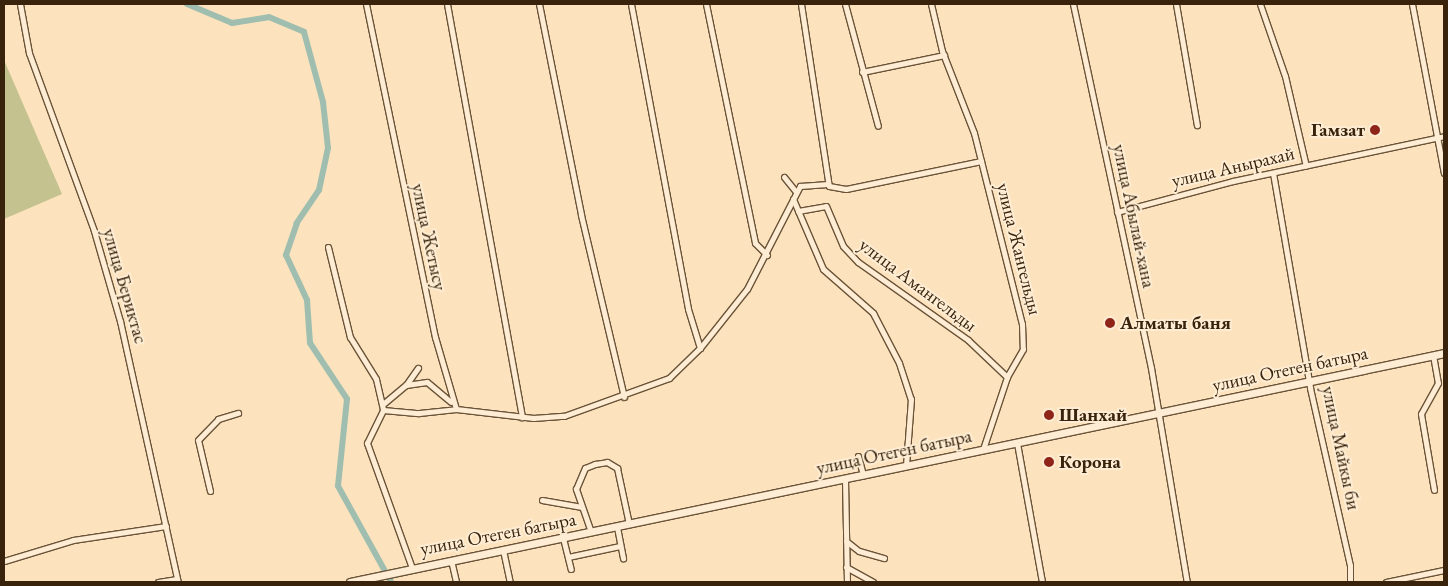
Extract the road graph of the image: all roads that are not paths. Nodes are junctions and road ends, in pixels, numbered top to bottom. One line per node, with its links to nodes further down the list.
1 (20, 4): 59 (street, улица Бериктас)
2 (366, 4): 42 (street, улица Жетысу)
3 (447, 4): 47 (street)
4 (539, 4): 41 (street)
5 (631, 4): 34 (street)
6 (706, 4): 33 (street)
7 (800, 4): 25 (street)
8 (845, 4): 15 (street)
9 (931, 4): 14 (street, улица Жангельды)
10 (1073, 4): 31 (street, улица Абылай-хана)
11 (1176, 4): 16 (street)
12 (1260, 4): 21 (street)
13 (1412, 4): 19 (street)
14 (944, 55): 15 (street); 20 (street, улица Жангельды)
15 (862, 72): 17 (street)
16 (1197, 125)
17 (878, 126)
18 (1444, 136): 19 (street, улица Анырахай)
19 (1437, 138): 21 (street, улица Анырахай); 23 (street)
20 (981, 162): 27 (street); 38 (street, улица Жангельды)
21 (1306, 166): 22 (street, улица Анырахай)
22 (1273, 173): 31 (street, улица Анырахай); 39 (street, улица Майкы би)
23 (1444, 173)
24 (784, 177): 28 (street)
25 (828, 178): 26 (street); 27 (street)
26 (820, 182): 27 (street); 28 (street)
27 (829, 185)
28 (796, 192): 29 (street)
29 (793, 199): 30 (street); 33 (street)
30 (798, 211): 38 (street, улица Амангельды); 51 (street)
31 (1118, 212): 46 (street, улица Абылай-хана)
32 (328, 247): 43 (street)
33 (766, 255): 34 (street)
34 (700, 348): 41 (street)
35 (1444, 353): 36 (main road, улица Отеген батыра)
36 (1434, 355): 39 (main road, улица Отеген батыра); 54 (street)
37 (418, 368): 40 (street)
38 (1007, 377): 49 (street, улица Жангельды)
39 (1312, 381): 46 (main road, улица Отеген батыра); 85 (street, улица Майкы би)
40 (406, 385): 42 (street); 43 (street)
41 (624, 397): 47 (street)
42 (451, 402): 44 (street, улица Жетысу)
43 (383, 407): 44 (street); 71 (street)
44 (456, 409): 47 (street)
45 (238, 413): 55 (street)
46 (1158, 413): 48 (main road, улица Отеген батыра); 84 (street, улица Абылай-хана)
47 (522, 417)
48 (1017, 443): 49 (main road, улица Отеген батыра); 83 (street)
49 (983, 449): 51 (main road, улица Отеген батыра)
50 (858, 456): 52 (street)
51 (906, 466): 52 (main road, улица Отеген батыра)
52 (863, 475): 53 (main road, улица Отеген батыра)
53 (845, 479): 58 (main road, улица Отеген батыра); 63 (street)
54 (1434, 490)
55 (210, 491)
56 (542, 500): 57 (street)
57 (580, 506): 58 (street); 61 (street)
58 (629, 524): 60 (main road, улица Отеген батыра)
59 (166, 526): 70 (street); 75 (street, улица Бериктас)
60 (617, 527): 61 (main road, улица Отеген батыра); 64 (street)
61 (591, 532): 62 (main road, улица Отеген батыра)
62 (563, 538): 65 (main road, улица Отеген батыра); 66 (street)
63 (846, 541): 68 (street); 72 (street)
64 (620, 546): 66 (street); 67 (street)
65 (503, 550): 69 (main road, улица Отеген батыра); 80 (street)
66 (568, 558): 73 (street)
67 (623, 558)
68 (884, 558)
69 (451, 560): 71 (main road, улица Отеген батыра); 79 (street)
70 (4, 561)
71 (412, 568): 76 (main road, улица Отеген батыра)
72 (846, 568): 81 (street); 82 (street)
73 (571, 569)
74 (1444, 570): 86 (street)
75 (178, 580): 77 (street)
76 (367, 581): 78 (main road, улица Отеген батыра)
77 (158, 582)
78 (350, 582)
79 (456, 582)
80 (510, 582)
81 (847, 582)
82 (873, 582)
83 (1042, 582)
84 (1187, 582)
85 (1350, 582)
86 (1386, 582)

